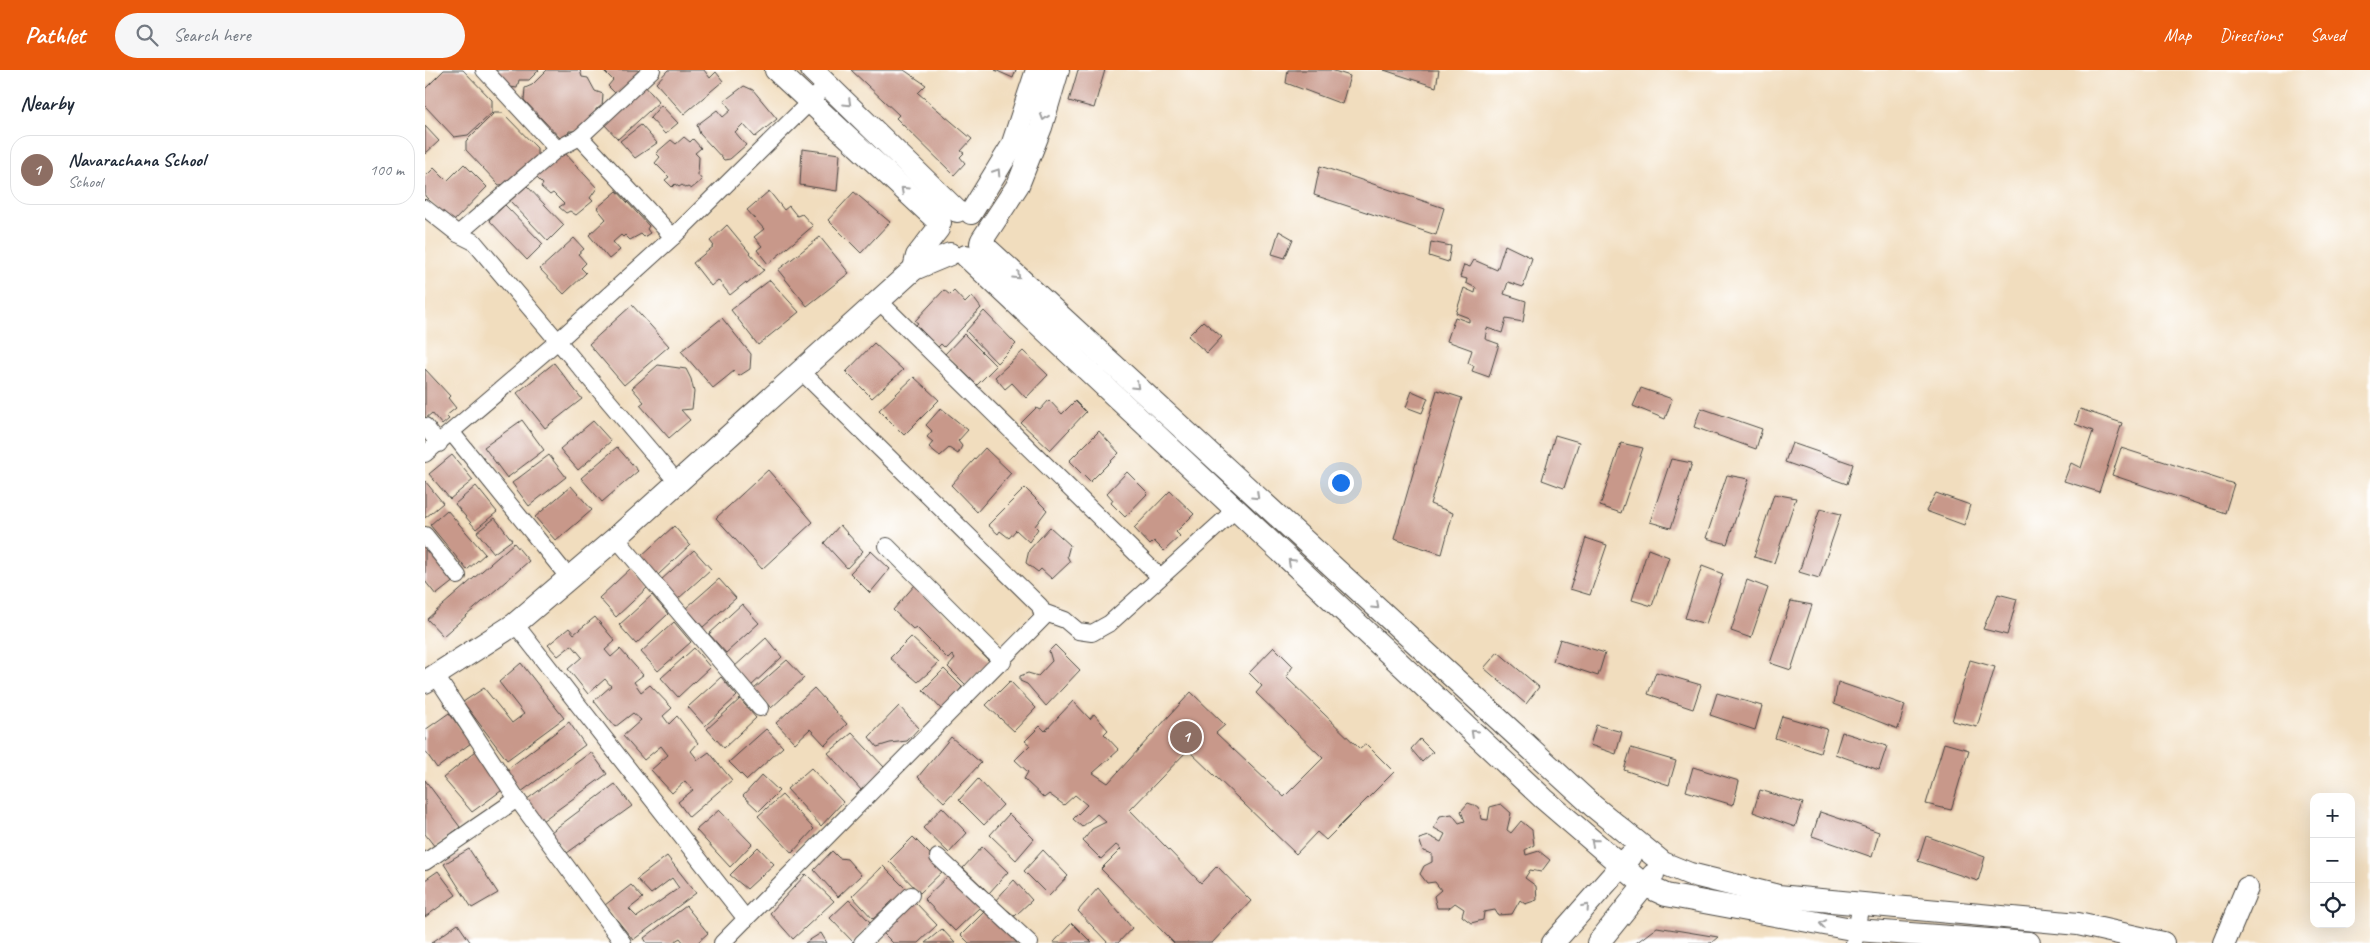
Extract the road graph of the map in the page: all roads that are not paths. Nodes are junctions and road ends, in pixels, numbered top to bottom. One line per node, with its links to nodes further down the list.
1 (484, 70): 9 (street)
2 (652, 70): 8 (street)
3 (776, 70): 7 (street)
4 (1037, 70): 11 (street, one-way to 4)
5 (1058, 70): 14 (street, one-way to 14)
6 (820, 77): 7 (street); 11 (street, one-way to 11)
7 (809, 101): 11 (street, one-way to 7); 13 (street)
8 (581, 137): 9 (street); 13 (street)
9 (557, 149): 12 (street)
10 (425, 208): 12 (street)
11 (951, 219): 14 (street); 14 (street); 15 (street)
12 (458, 234): 17 (street)
13 (673, 237): 17 (street)
14 (970, 248): 15 (street); 24 (street); 28 (street, one-way to 28)
15 (914, 269): 16 (street)
16 (879, 301): 18 (street); 30 (street)
17 (559, 340): 20 (street); 23 (street)
18 (802, 372): 23 (street); 33 (street)
19 (425, 426): 21 (street)
20 (452, 433): 21 (street); 31 (street)
21 (439, 444): 22 (street)
22 (425, 454)
23 (677, 482): 26 (street)
24 (1235, 510): 30 (street); 32 (street, one-way to 24)
25 (425, 535): 29 (street)
26 (616, 538): 31 (street); 37 (street)
27 (887, 546): 35 (street)
28 (1338, 571): 32 (street); 39 (street, one-way to 39)
29 (458, 576)
30 (1160, 576): 33 (street)
31 (569, 578): 34 (street)
32 (1321, 590): 43 (street, one-way to 32)
33 (1043, 612): 35 (street)
34 (515, 624): 36 (street); 48 (street)
35 (1003, 662): 48 (street)
36 (431, 679): 38 (street)
37 (761, 708)
38 (517, 799): 41 (street); 53 (street)
39 (1638, 844): 42 (street); 43 (street)
40 (938, 856): 55 (street)
41 (425, 862)
42 (1663, 863): 44 (street); 47 (street)
43 (1622, 867): 44 (street); 56 (street, one-way to 43)
44 (1644, 885): 49 (street, one-way to 44); 51 (street)
45 (2247, 888): 59 (street)
46 (911, 895): 54 (street)
47 (1861, 903): 49 (street); 52 (street)
48 (746, 919): 50 (street)
49 (1855, 937): 57 (street)
50 (728, 941)
51 (1605, 941)
52 (2157, 941): 58 (street)
53 (623, 943)
54 (862, 943)
55 (1030, 943)
56 (1553, 943)
57 (2029, 943)
58 (2122, 943)
59 (2224, 943)

